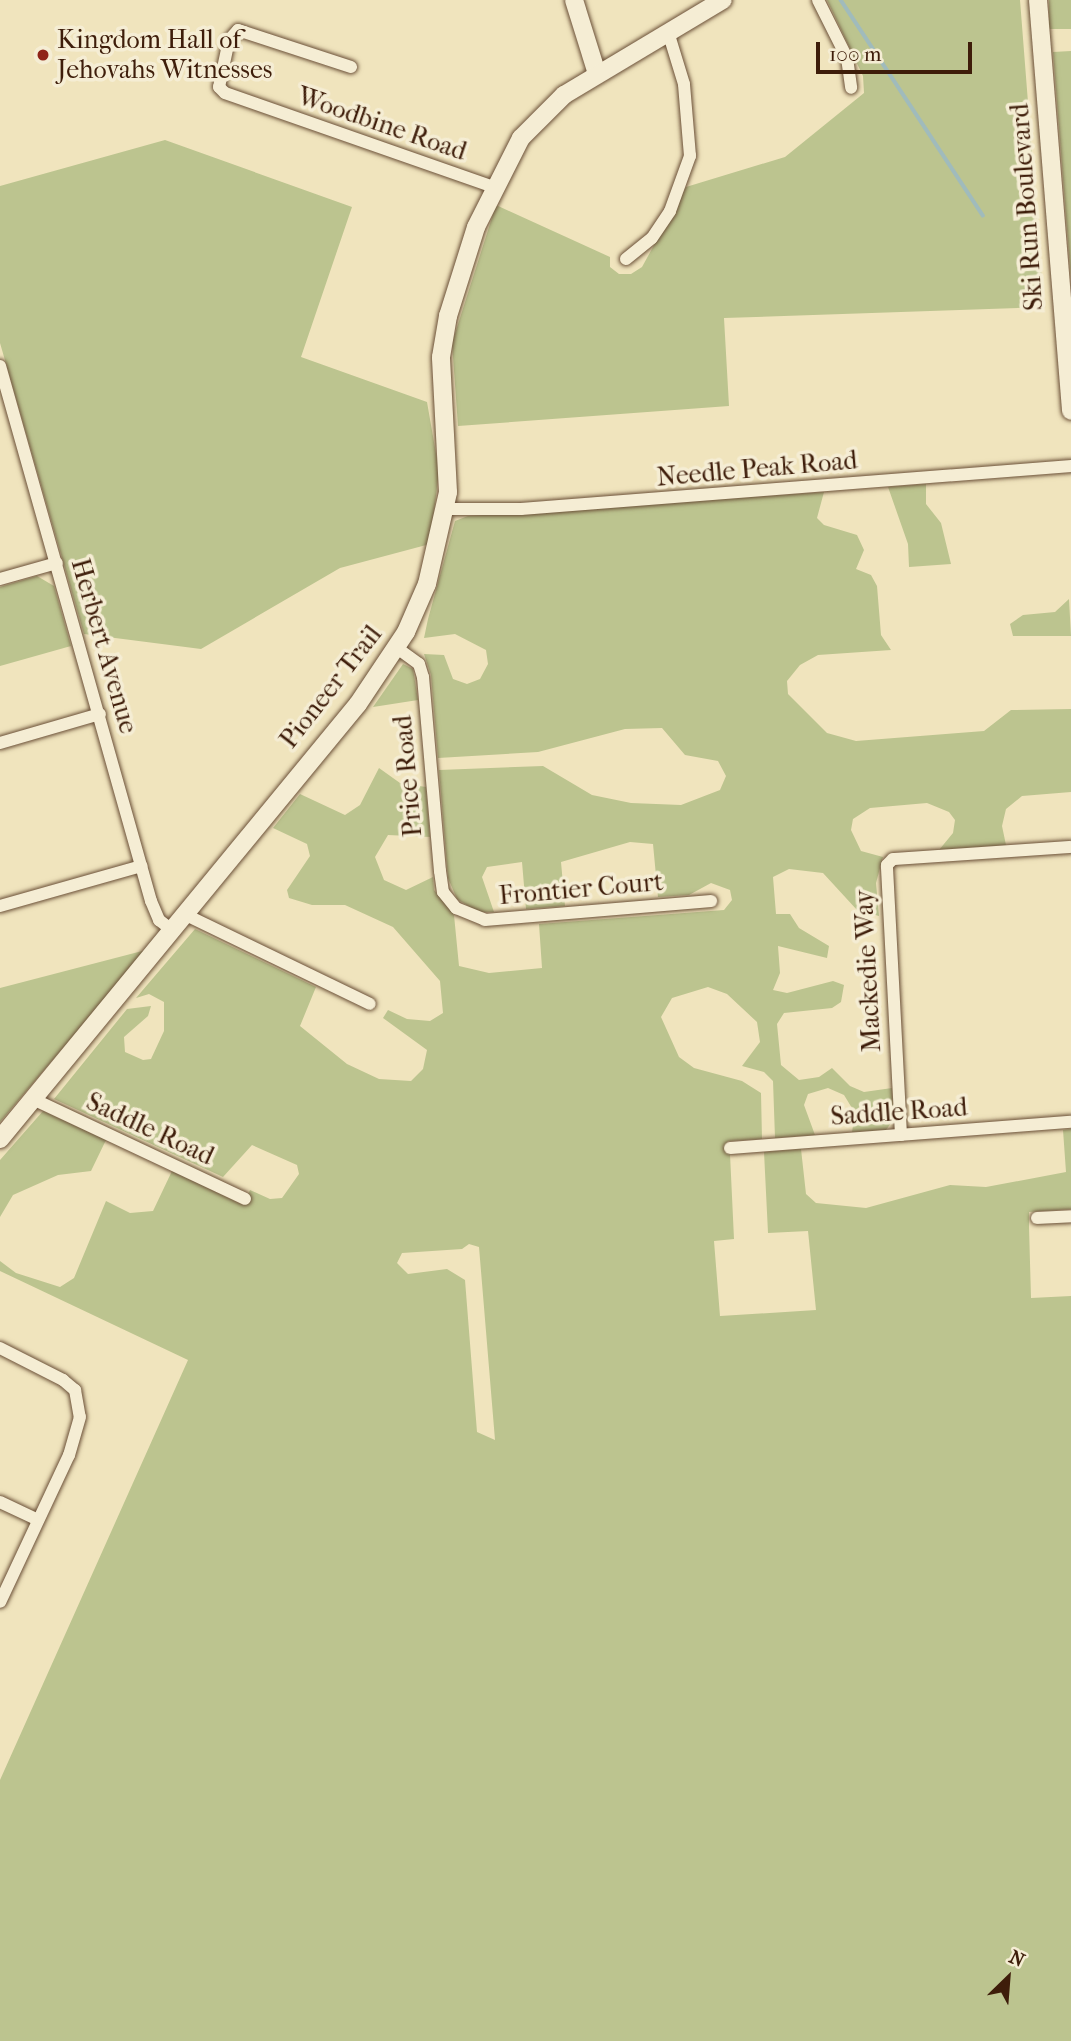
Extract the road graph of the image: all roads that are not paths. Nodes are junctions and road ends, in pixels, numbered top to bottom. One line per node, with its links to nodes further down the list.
1 (575, 0): 7 (main road)
2 (723, 0): 5 (main road, Pioneer Trail)
3 (818, 0): 8 (street)
4 (1038, 0): 12 (main road, Ski Run Boulevard)
5 (669, 35): 7 (main road, Pioneer Trail); 10 (street)
6 (351, 68): 9 (street, Woodbine Road)
7 (597, 74): 9 (main road, Pioneer Trail)
8 (851, 88)
9 (494, 187): 16 (main road, Pioneer Trail)
10 (626, 259)
11 (0, 366): 13 (street, Herbert Avenue)
12 (1071, 411)
13 (14, 412): 14 (street); 17 (street, Herbert Avenue)
14 (0, 416)
15 (1071, 466): 16 (street, Needle Peak Road)
16 (446, 509): 19 (main road, Pioneer Trail)
17 (57, 563): 18 (street); 20 (street, Herbert Avenue)
18 (0, 579)
19 (397, 648): 26 (street, Price Road); 27 (main road, Pioneer Trail)
20 (100, 714): 21 (street); 23 (street, Herbert Avenue)
21 (0, 743)
22 (1071, 847): 32 (street, Mackedie Way)
23 (141, 866): 25 (street); 28 (street, Herbert Avenue)
24 (711, 901): 26 (street, Frontier Court)
25 (0, 906)
26 (456, 908)
27 (186, 915): 28 (main road, Pioneer Trail); 29 (street)
28 (173, 931): 30 (main road, Pioneer Trail)
29 (370, 1004)
30 (35, 1100): 33 (main road, Pioneer Trail); 35 (street, Saddle Road)
31 (1071, 1122): 32 (street, Saddle Road)
32 (901, 1135): 34 (street, Saddle Road)
33 (0, 1139)
34 (730, 1148)
35 (245, 1199)
36 (1071, 1216): 37 (street)
37 (1037, 1218)
38 (0, 1348): 40 (street)
39 (0, 1502): 40 (street)
40 (38, 1520): 41 (street)
41 (0, 1602)

